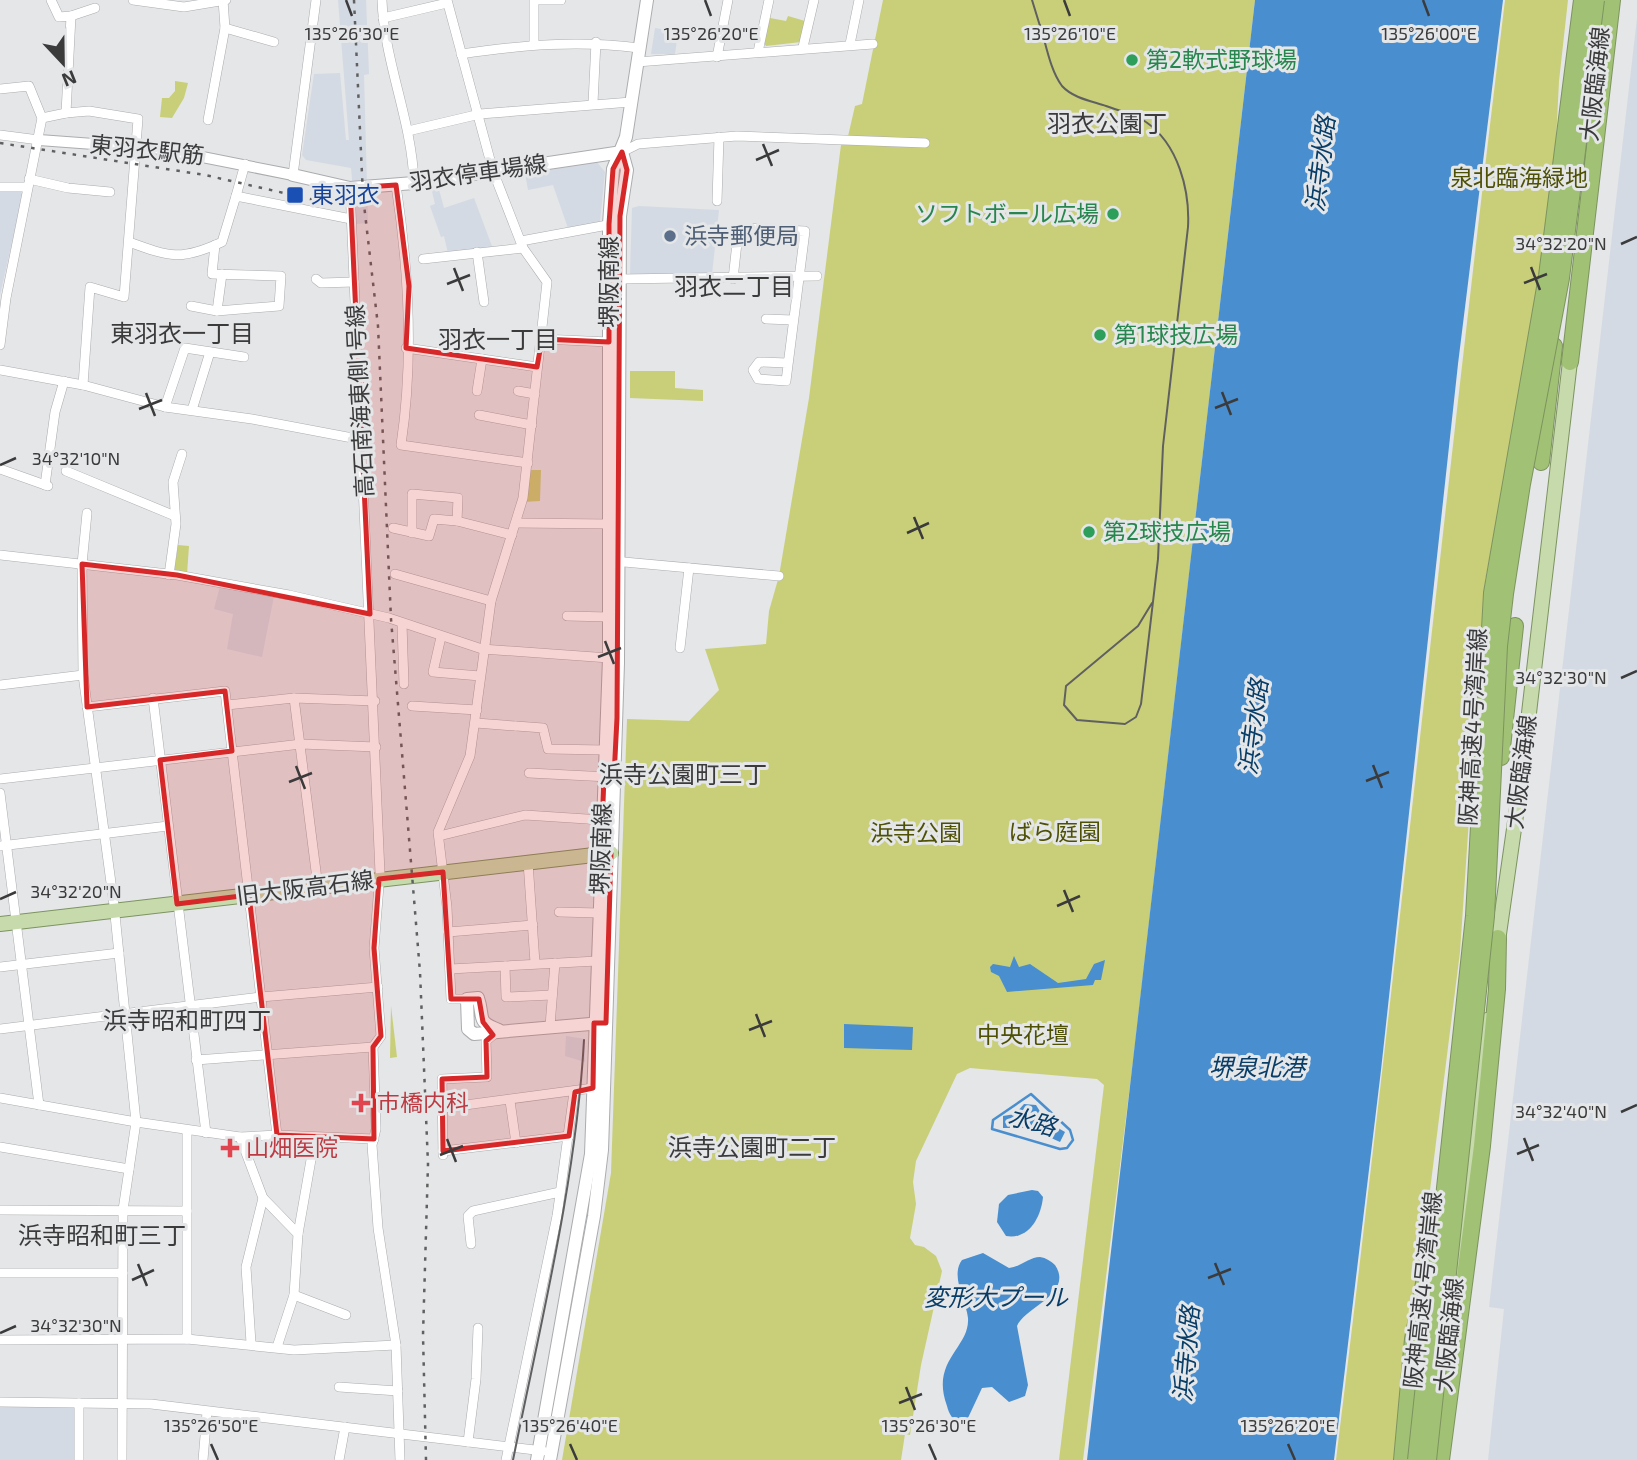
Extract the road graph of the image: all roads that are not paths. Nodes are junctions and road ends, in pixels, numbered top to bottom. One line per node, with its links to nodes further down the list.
1 (51, 0): 21 (street)
2 (133, 0): 3 (street)
3 (224, 0): 23 (street)
4 (316, 0): 51 (street)
5 (382, 0): 22 (street)
6 (534, 0): 26 (street)
7 (540, 0): 8 (street)
8 (561, 0)
9 (647, 0): 30 (main road, 堺阪南線)
10 (728, 0): 33 (street)
11 (769, 0): 31 (street)
12 (814, 0): 29 (street)
13 (859, 0): 27 (street)
14 (1577, 0): 172 (main road, 大阪臨海線)
15 (1583, 0): 251 (highway, 阪神高速4号湾岸線, bridge)
16 (1596, 0): 70 (highway, 阪神高速4号湾岸線, bridge)
17 (1604, 0): 88 (main road, 大阪臨海線)
18 (1612, 0): 88 (highway)
19 (447, 1): 22 (street); 32 (street)
20 (95, 8): 21 (street)
21 (71, 16): 38 (street)
22 (383, 18): 42 (street)
23 (225, 28): 24 (street); 41 (street)
24 (274, 42)
25 (596, 42): 26 (street); 30 (street); 37 (street)
26 (534, 43): 32 (street)
27 (850, 44): 28 (street); 29 (street)
28 (873, 44)
29 (803, 47): 31 (street)
30 (639, 48): 34 (main road, 堺阪南線)
31 (758, 52): 33 (street)
32 (461, 54): 39 (street)
33 (717, 57): 34 (street)
34 (637, 62): 36 (main road, 堺阪南線)
35 (0, 89): 40 (street)
36 (631, 102): 37 (street); 48 (main road, 堺阪南線)
37 (593, 103): 39 (street)
38 (66, 113): 40 (street); 47 (street)
39 (480, 114): 42 (street); 50 (street)
40 (42, 118): 45 (street)
41 (208, 120)
42 (408, 131): 53 (street)
43 (0, 135): 45 (street, 東羽衣駅筋)
44 (719, 137): 46 (street); 48 (street); 59 (street)
45 (39, 140): 47 (street, 東羽衣駅筋); 52 (street)
46 (925, 143)
47 (136, 146): 49 (street, 東羽衣駅筋); 62 (street)
48 (622, 152): 50 (main road, 羽衣停車場線); 61 (main road, 堺阪南線); 72 (main road, 堺阪南線)
49 (245, 164): 51 (street, 東羽衣駅筋); 58 (street)
50 (492, 171): 53 (main road, 羽衣停車場線); 63 (street)
51 (293, 175): 56 (main road, 羽衣停車場線)
52 (28, 183): 55 (street); 57 (street); 75 (street)
53 (414, 183): 54 (main road, 羽衣停車場線)
54 (396, 185): 56 (main road, 羽衣停車場線); 84 (street)
55 (0, 187)
56 (350, 188): 60 (street, 高石南海東側1号線)
57 (110, 192)
58 (236, 196): 60 (street); 64 (street)
59 (717, 201)
60 (351, 219): 74 (street, 高石南海東側1号線)
61 (611, 224): 63 (street); 82 (main road, 堺阪南線)
62 (129, 242): 64 (street); 93 (street)
63 (522, 244): 65 (street); 81 (street)
64 (215, 245): 67 (street)
65 (477, 253): 66 (street); 76 (street)
66 (423, 259)
67 (222, 274): 78 (street); 78 (street)
68 (799, 276): 69 (street); 73 (street); 73 (street); 80 (street)
69 (817, 276)
70 (1561, 278): 103 (highway, bridge); 172 (highway, 阪神高速4号湾岸線, bridge)
71 (316, 279): 74 (street)
72 (621, 279): 73 (street); 116 (main road, 堺阪南線)
73 (733, 279)
74 (354, 282): 101 (street, 高石南海東側1号線)
75 (3, 296): 83 (street)
76 (484, 302)
77 (191, 306): 78 (street)
78 (217, 311)
79 (766, 319): 80 (street)
80 (793, 320): 89 (street)
81 (542, 339): 82 (street); 90 (street)
82 (609, 342): 111 (main road, 堺阪南線)
83 (0, 345)
84 (406, 348): 87 (street); 104 (street)
85 (210, 352): 86 (street); 97 (street); 98 (street)
86 (244, 357)
87 (482, 359): 90 (street); 94 (street)
88 (1570, 362): 172 (main road, 大阪臨海線)
89 (787, 363)
90 (537, 368): 96 (street)
91 (0, 370): 92 (street)
92 (64, 382): 93 (street); 105 (street)
93 (83, 385): 97 (street)
94 (477, 391)
95 (518, 391): 96 (street)
96 (535, 394): 100 (street)
97 (165, 407): 98 (street)
98 (192, 410): 101 (street)
99 (479, 415): 100 (street)
100 (532, 425): 104 (street)
101 (363, 440): 123 (street, 高石南海東側1号線)
102 (182, 454): 108 (street)
103 (1541, 462)
104 (528, 463): 110 (street)
105 (0, 469)
106 (66, 471): 108 (street)
107 (87, 513): 117 (street)
108 (175, 516): 120 (street)
109 (457, 521): 113 (street); 113 (street); 114 (street)
110 (516, 523): 111 (street); 114 (street)
111 (610, 524): 116 (main road, 堺阪南線)
112 (393, 528): 113 (street)
113 (412, 533)
114 (512, 535): 122 (street)
115 (0, 556): 117 (street)
116 (615, 561): 118 (street); 125 (main road, 堺阪南線); 151 (main road, 堺阪南線)
117 (82, 564): 120 (street); 132 (street)
118 (689, 568): 121 (street); 129 (street)
119 (396, 574): 122 (street)
120 (169, 575): 123 (street)
121 (779, 576)
122 (491, 601): 130 (street)
123 (370, 614): 126 (street); 138 (street, 高石南海東側1号線)
124 (567, 616): 125 (street)
125 (610, 617): 131 (main road, 堺阪南線)
126 (402, 624): 128 (street); 134 (street)
127 (1514, 626): 172 (highway, bridge)
128 (441, 638): 130 (street); 133 (street)
129 (680, 648)
130 (482, 649): 131 (street); 133 (street)
131 (609, 658): 146 (main road, 堺阪南線)
132 (83, 675): 135 (street); 140 (street)
133 (480, 676): 142 (street)
134 (404, 684)
135 (0, 685)
136 (152, 698): 139 (street); 140 (street); 148 (street)
137 (294, 698): 138 (street); 139 (street); 144 (street)
138 (375, 701): 145 (street, 高石南海東側1号線)
139 (227, 705): 147 (street)
140 (87, 706): 149 (street)
141 (412, 706): 142 (street)
142 (477, 710): 143 (street)
143 (476, 723): 146 (street); 157 (street)
144 (300, 744): 145 (street); 147 (street); 163 (street)
145 (376, 747): 162 (street, 高石南海東側1号線)
146 (605, 750): 151 (main road, 堺阪南線)
147 (232, 751): 148 (street); 164 (street)
148 (160, 760): 149 (street); 155 (street)
149 (95, 767): 152 (street); 156 (street)
150 (529, 773): 151 (street)
151 (609, 777): 154 (main road, 堺阪南線); 159 (main road, 堺阪南線)
152 (0, 779)
153 (0, 793): 158 (street)
154 (602, 820): 157 (street); 159 (main road, 堺阪南線)
155 (168, 826): 156 (street); 165 (street)
156 (104, 833): 158 (street); 166 (street)
157 (439, 835): 161 (street)
158 (4, 846): 169 (street)
159 (606, 853): 160 (main road, 旧大阪高石線); 168 (main road, 堺阪南線); 188 (main road, 堺阪南線)
160 (528, 862): 161 (main road, 旧大阪高石線); 171 (street)
161 (443, 872): 162 (main road, 旧大阪高石線); 173 (street)
162 (380, 879): 163 (main road, 旧大阪高石線); 182 (street, 高石南海東側1号線)
163 (318, 887): 164 (main road, 旧大阪高石線)
164 (249, 895): 165 (main road, 旧大阪高石線); 184 (street)
165 (177, 904): 166 (main road, 旧大阪高石線); 186 (street)
166 (114, 911): 169 (main road, 旧大阪高石線); 174 (street)
167 (559, 912): 168 (street)
168 (599, 913): 175 (main road, 堺阪南線)
169 (17, 922): 170 (main road, 旧大阪高石線); 178 (street)
170 (0, 924)
171 (533, 925): 173 (street); 176 (street)
172 (1491, 925): 220 (main road, 大阪臨海線); 252 (highway, 阪神高速4号湾岸線, bridge); 253 (main road, 大阪臨海線); 254 (highway)
173 (448, 932): 181 (street)
174 (119, 953): 178 (street); 187 (street)
175 (597, 961): 177 (street); 188 (main road, 堺阪南線)
176 (535, 963): 177 (street); 179 (street)
177 (555, 963): 183 (street)
178 (22, 964): 180 (street); 189 (street)
179 (505, 966): 181 (street); 183 (street)
180 (0, 967)
181 (450, 969): 185 (street)
182 (378, 987): 184 (street); 193 (street, 高石南海東側1号線)
183 (552, 995): 190 (street)
184 (261, 997): 186 (street); 194 (street)
185 (467, 999): 192 (main road)
186 (190, 1005): 187 (street); 195 (street)
187 (125, 1012): 189 (street); 202 (street)
188 (600, 1023): 190 (main road); 196 (main road, 堺阪南線); 242 (main road, 堺阪南線)
189 (29, 1025): 191 (street); 200 (street)
190 (550, 1026): 192 (main road)
191 (0, 1028)
192 (499, 1030): 201 (street)
193 (373, 1047): 194 (street); 209 (street, 高石南海東側1号線)
194 (268, 1053): 195 (street); 205 (street)
195 (196, 1060): 204 (street)
196 (593, 1088): 197 (street); 242 (main road, 堺阪南線)
197 (574, 1092): 199 (street); 206 (street)
198 (0, 1098): 200 (street)
199 (510, 1101): 201 (street); 210 (street)
200 (39, 1105): 202 (street)
201 (443, 1108): 210 (street)
202 (136, 1122): 203 (street); 212 (street)
203 (187, 1131): 204 (street); 217 (street)
204 (206, 1133): 207 (street)
205 (278, 1135): 207 (street); 208 (street)
206 (569, 1136): 210 (street); 213 (street)
207 (240, 1137): 214 (street)
208 (316, 1137): 209 (street); 218 (street)
209 (374, 1139): 230 (street, 高石南海東側1号線)
210 (516, 1143)
211 (0, 1147): 212 (street)
212 (129, 1169): 216 (street)
213 (560, 1192): 219 (street); 241 (street)
214 (262, 1198): 218 (street); 229 (street)
215 (0, 1210): 216 (street)
216 (123, 1210): 217 (street); 222 (street)
217 (187, 1211): 226 (street)
218 (298, 1234): 223 (street)
219 (471, 1244)
220 (1430, 1253): 249 (highway); 250 (main road, 大阪臨海線)
221 (0, 1273): 222 (street)
222 (123, 1273): 228 (street)
223 (294, 1295): 224 (street); 231 (street)
224 (346, 1315)
225 (478, 1328): 240 (street)
226 (187, 1339): 228 (street); 229 (street)
227 (0, 1340): 228 (street)
228 (123, 1340): 236 (street)
229 (251, 1343): 231 (street)
230 (396, 1345): 231 (street); 233 (street, 高石南海東側1号線)
231 (277, 1347)
232 (339, 1387): 233 (street)
233 (398, 1391): 239 (street, 高石南海東側1号線)
234 (0, 1402): 235 (street)
235 (79, 1403): 236 (street); 243 (street)
236 (123, 1404): 237 (street); 244 (street)
237 (207, 1412): 238 (street); 245 (street)
238 (345, 1427): 239 (street); 246 (street)
239 (399, 1433): 240 (street); 247 (street, 高石南海東側1号線)
240 (468, 1442): 241 (street)
241 (509, 1445): 242 (street); 248 (street)
242 (544, 1456)
243 (79, 1460)
244 (122, 1460)
245 (203, 1460)
246 (339, 1460)
247 (400, 1460)
248 (506, 1460)
249 (1402, 1460)
250 (1409, 1460)
251 (1416, 1460)
252 (1428, 1460)
253 (1435, 1460)
254 (1441, 1460)

